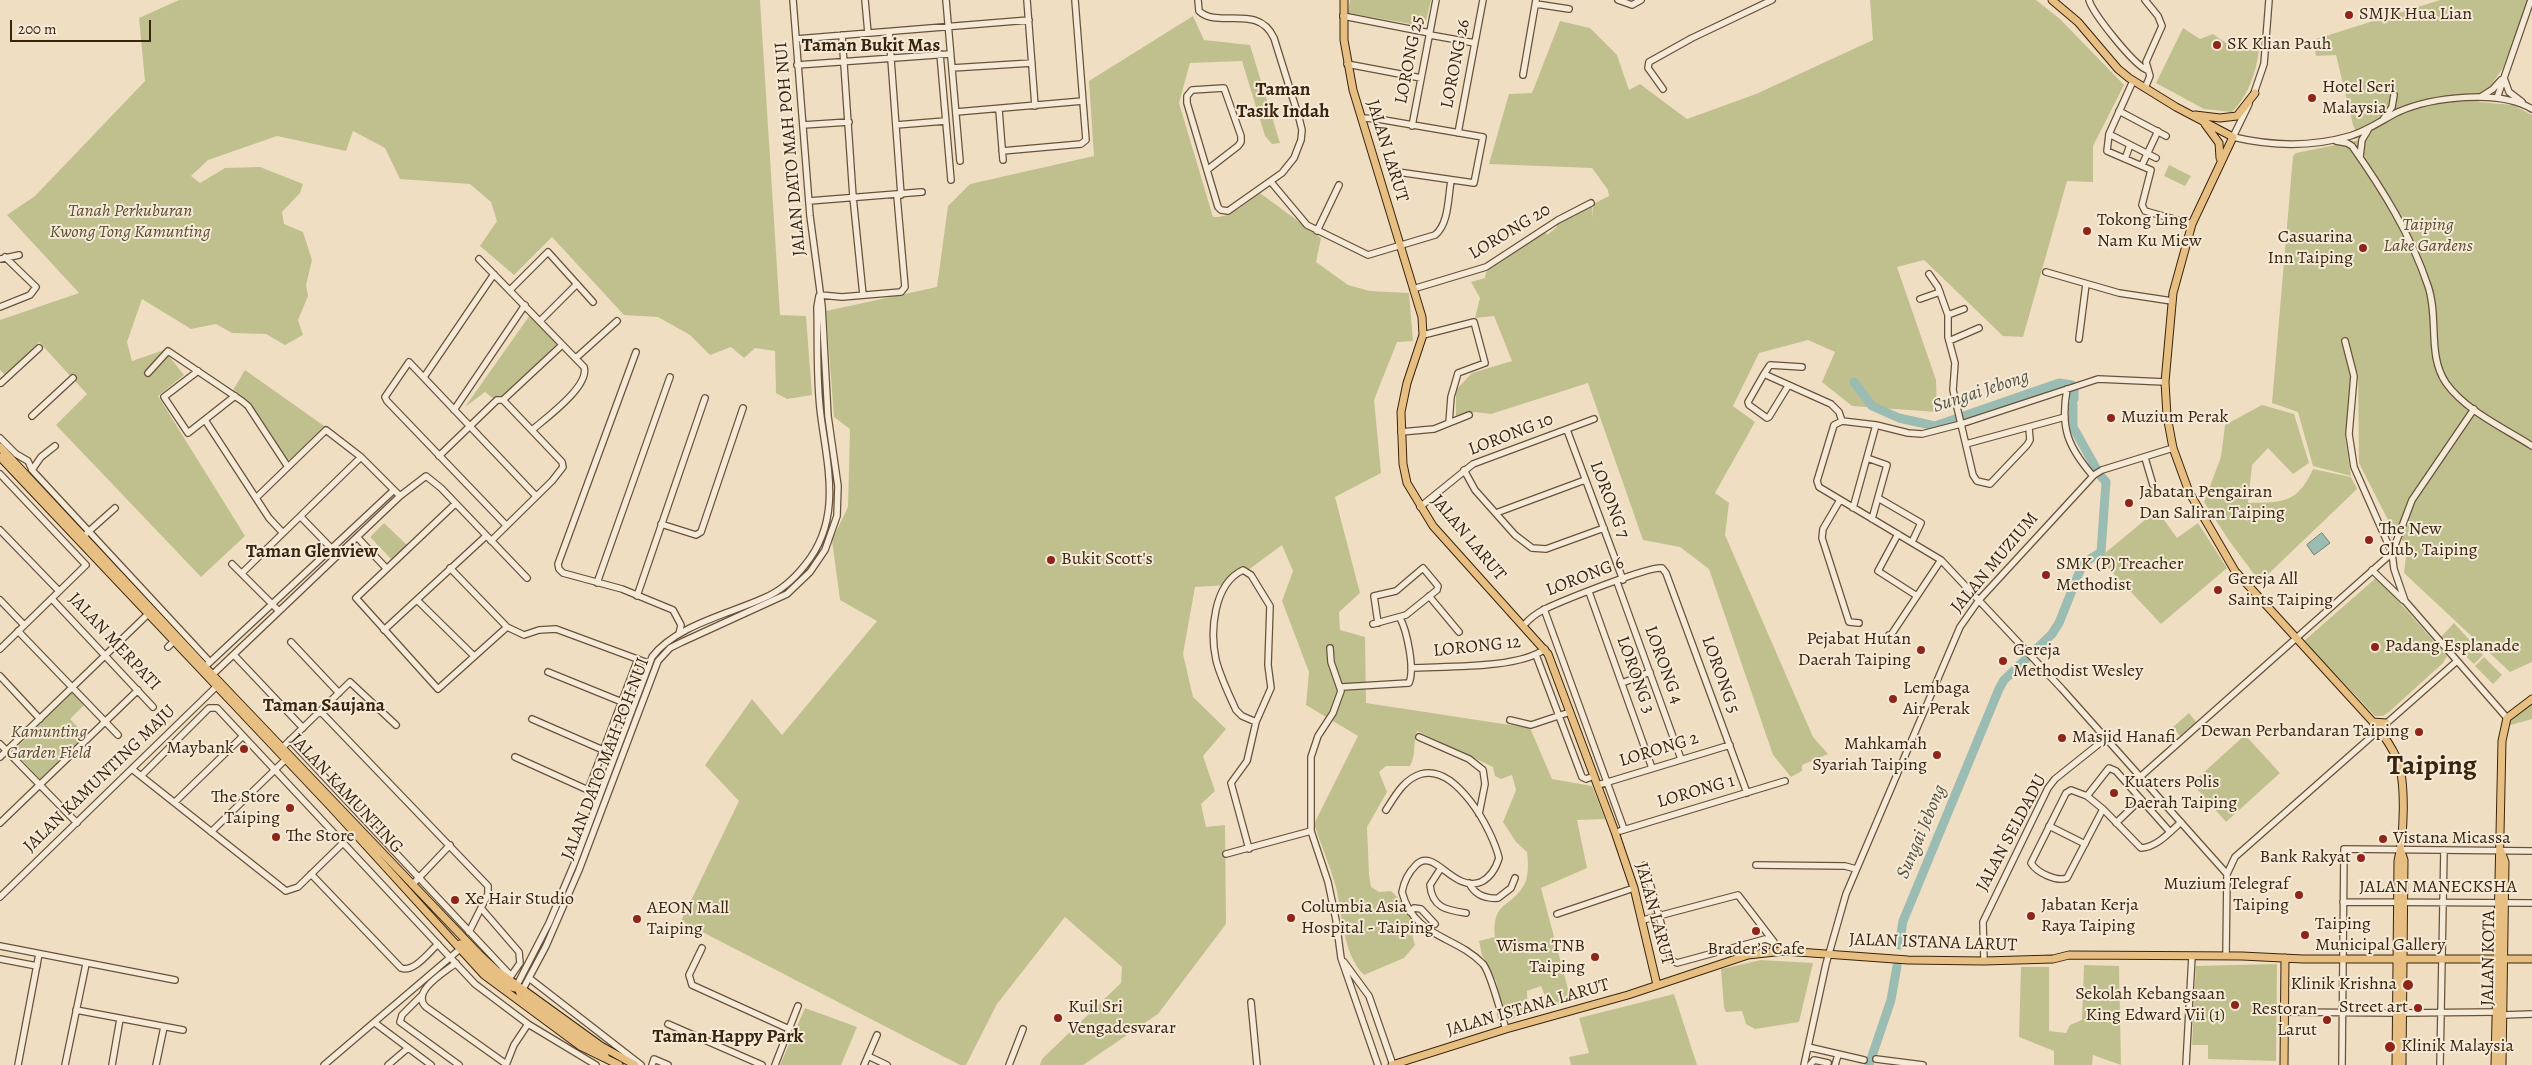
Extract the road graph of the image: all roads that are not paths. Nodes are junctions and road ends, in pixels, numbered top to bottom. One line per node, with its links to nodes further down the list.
1 (793, 0): 27 (street, JALAN DATO MAH POH NUI)
2 (865, 0): 24 (street)
3 (946, 0): 22 (street)
4 (1027, 0): 21 (street)
5 (1075, 0): 48 (street)
6 (1198, 0): 85 (street)
7 (1344, 0): 20 (main road, JALAN LARUT)
8 (1436, 0): 25 (street, LORONG 25)
9 (1483, 0): 28 (street, LORONG 26)
10 (1618, 0): 11 (street)
11 (1641, 0)
12 (1772, 0): 43 (street)
13 (2052, 0): 41 (main road)
14 (2089, 0): 37 (street)
15 (2144, 0): 37 (street)
16 (2269, 0): 44 (street)
17 (2532, 0): 39 (street)
18 (1536, 2): 19 (street); 38 (street)
19 (1569, 9)
20 (1343, 16): 25 (street); 34 (main road, JALAN LARUT)
21 (1029, 20): 22 (street); 33 (street)
22 (948, 27): 23 (street); 30 (street)
23 (889, 32): 24 (street); 31 (street)
24 (868, 33): 26 (street)
25 (1430, 34): 28 (street); 40 (street, LORONG 25)
26 (842, 35): 27 (street); 32 (street)
27 (796, 39): 35 (street, JALAN DATO MAH POH NUI)
28 (1476, 43): 65 (street, LORONG 26)
29 (940, 54): 30 (street); 31 (street); 57 (street)
30 (950, 54): 36 (street)
31 (892, 58): 32 (street); 61 (street)
32 (844, 60): 35 (street); 58 (street)
33 (1032, 63): 36 (street); 49 (street)
34 (1347, 64): 40 (street); 55 (main road, JALAN LARUT)
35 (798, 65): 60 (street, JALAN DATO MAH POH NUI)
36 (952, 68): 53 (street)
37 (2147, 70): 42 (street)
38 (1523, 75)
39 (2504, 76): 46 (street); 47 (street); 50 (street)
40 (1421, 78): 62 (street, LORONG 25)
41 (2132, 81): 42 (main road); 52 (street)
42 (2145, 88): 54 (main road)
43 (1663, 89)
44 (2255, 93): 54 (main road); 69 (street)
45 (2394, 95): 56 (street)
46 (2479, 97): 47 (street); 56 (street)
47 (2497, 98): 50 (street)
48 (1083, 101): 49 (street); 72 (street)
49 (1035, 106): 51 (street)
50 (2531, 108)
51 (999, 110): 53 (street); 72 (street)
52 (2119, 111): 64 (street); 66 (street)
53 (956, 112): 78 (street)
54 (2188, 114): 59 (main road)
55 (1362, 118): 62 (street); 94 (main road, JALAN LARUT)
56 (2382, 120): 63 (street)
57 (945, 121): 61 (street); 83 (street)
58 (849, 122): 60 (street); 89 (street)
59 (2204, 123): 69 (main road); 79 (main road)
60 (803, 125): 90 (street, JALAN DATO MAH POH NUI)
61 (896, 125): 88 (street)
62 (1412, 126): 65 (street)
63 (2372, 127): 68 (street); 74 (street)
64 (2158, 132): 67 (street); 73 (street)
65 (1458, 133): 84 (street)
66 (2109, 134): 71 (street); 76 (street)
67 (2166, 136)
68 (2351, 136): 70 (street); 74 (street)
69 (2233, 137): 70 (street); 79 (main road)
70 (2332, 140): 74 (street)
71 (2130, 145): 73 (street); 76 (street)
72 (1002, 151): 77 (street)
73 (2147, 153): 75 (street); 80 (street)
74 (2360, 157): 141 (street)
75 (2156, 158)
76 (2125, 159): 80 (street)
77 (1003, 160)
78 (960, 161)
79 (2220, 163): 92 (main road)
80 (2142, 164): 92 (street)
81 (1207, 170): 81 (street); 85 (street)
82 (1391, 171): 84 (street)
83 (951, 180)
84 (1451, 181): 94 (street)
85 (1272, 182): 93 (street)
86 (1339, 185): 93 (street)
87 (922, 192): 88 (street)
88 (899, 196): 89 (street); 107 (street)
89 (853, 197): 90 (street); 107 (street)
90 (809, 201): 106 (street, JALAN DATO MAH POH NUI)
91 (1590, 203): 103 (street, LORONG 20)
92 (2192, 224): 109 (main road)
93 (1317, 231): 94 (street)
94 (1400, 246): 103 (main road, JALAN LARUT)
95 (19, 255): 96 (street)
96 (2, 258): 112 (street)
97 (479, 259): 99 (street)
98 (2046, 272): 102 (street)
99 (494, 274): 104 (street); 130 (street)
100 (1929, 274): 105 (street)
101 (577, 284): 104 (street); 110 (street); 115 (street)
102 (2086, 284): 109 (street); 119 (street)
103 (1413, 289): 118 (main road, JALAN LARUT)
104 (510, 290): 111 (street)
105 (1940, 292): 108 (street); 114 (street)
106 (820, 295): 107 (street); 239 (street, JALAN DATO MAH POH NUI); 255 (street, JALAN DATO MAH POH NUI)
107 (863, 295)
108 (1920, 298)
109 (2172, 301): 133 (main road)
110 (593, 302)
111 (525, 305): 115 (street); 142 (street)
112 (0, 307)
113 (1964, 309): 114 (street)
114 (1948, 315): 120 (street)
115 (540, 321): 122 (street)
116 (617, 321): 125 (street)
117 (1979, 328): 120 (street)
118 (1423, 335): 149 (street); 156 (main road, JALAN LARUT)
119 (2080, 339)
120 (1949, 341): 150 (street)
121 (2345, 341): 206 (street)
122 (562, 345): 125 (street); 139 (street)
123 (38, 348): 134 (street)
124 (636, 352): 217 (street)
125 (576, 358): 154 (street)
126 (1802, 366): 129 (street)
127 (198, 371): 128 (street); 137 (street); 147 (street)
128 (148, 372)
129 (1764, 374): 135 (street); 135 (street)
130 (424, 377): 142 (street); 163 (street)
131 (670, 377): 217 (street)
132 (73, 378): 143 (street)
133 (2165, 382): 136 (street); 162 (main road)
134 (1, 383)
135 (1788, 386): 148 (street)
136 (2067, 389): 145 (street); 150 (street)
137 (235, 396): 147 (street); 169 (street)
138 (704, 398): 192 (street)
139 (504, 400): 152 (street); 154 (street)
140 (743, 408): 192 (street)
141 (2474, 409): 160 (street); 206 (street)
142 (454, 410): 152 (street)
143 (32, 416)
144 (1469, 416): 149 (street)
145 (2065, 417): 153 (street); 173 (street)
146 (1594, 419): 155 (street, LORONG 10)
147 (205, 420): 181 (street)
148 (1840, 421): 151 (street); 183 (street)
149 (1449, 423): 156 (street)
150 (1961, 424): 151 (street); 158 (street)
151 (1876, 425): 166 (street)
152 (469, 426): 163 (street); 179 (street)
153 (2029, 428): 158 (street); 158 (street)
154 (532, 430): 179 (street)
155 (1567, 430): 171 (street, LORONG 10); 174 (street, LORONG 7)
156 (1401, 432): 185 (main road, JALAN LARUT)
157 (0, 438): 168 (street)
158 (1966, 444)
159 (55, 446): 170 (street)
160 (2532, 446)
161 (0, 447): 168 (main road, JALAN KAMUNTING)
162 (2174, 448): 167 (street, JALAN MUZIUM); 244 (main road)
163 (439, 456): 191 (street)
164 (0, 457): 176 (main road, JALAN KAMUNTING)
165 (362, 457): 169 (street); 177 (street); 189 (street)
166 (1867, 458): 182 (street); 187 (street)
167 (2146, 458): 173 (street, JALAN MUZIUM); 175 (street)
168 (16, 459): 170 (street); 197 (main road, JALAN KAMUNTING)
169 (288, 467): 181 (street)
170 (32, 470): 197 (street)
171 (1464, 470): 185 (street, LORONG 10); 188 (street)
172 (0, 474): 180 (street)
173 (2093, 476): 226 (street, JALAN MUZIUM)
174 (1585, 480): 188 (street); 193 (street, LORONG 7)
175 (2153, 485)
176 (31, 490): 180 (street); 195 (main road, JALAN KAMUNTING)
177 (394, 490): 178 (street); 205 (street)
178 (400, 496): 184 (street); 200 (street)
179 (536, 496): 191 (street)
180 (22, 498): 203 (street)
181 (256, 498): 196 (street)
182 (1878, 498): 190 (street); 204 (street)
183 (1840, 500): 187 (street); 233 (street)
184 (455, 504): 201 (street); 210 (street)
185 (1420, 507): 236 (main road, JALAN LARUT)
186 (114, 508): 197 (street)
187 (1853, 508): 190 (street)
188 (1496, 513): 193 (street)
189 (301, 517): 196 (street); 205 (street)
190 (1872, 520): 198 (street)
191 (505, 524): 201 (street)
192 (661, 524): 220 (street)
193 (1604, 528): 216 (street, LORONG 7)
194 (0, 530): 199 (street)
195 (71, 532): 203 (street); 231 (main road, JALAN KAMUNTING)
196 (283, 533): 214 (street)
197 (86, 534): 257 (main road, JALAN KAMUNTING)
198 (1898, 534): 204 (street); 222 (street)
199 (5, 535): 202 (street); 218 (street)
200 (357, 538): 207 (street); 210 (street)
201 (488, 538): 211 (street); 215 (street)
202 (0, 540)
203 (62, 540): 218 (street)
204 (1912, 542): 208 (street)
205 (331, 548): 207 (street); 228 (street)
206 (2392, 553): 213 (street); 227 (street)
207 (338, 556): 230 (street)
208 (1942, 560): 222 (street); 226 (street)
209 (232, 564): 214 (street)
210 (386, 568): 238 (street)
211 (450, 568): 225 (street); 237 (street)
212 (1662, 568): 216 (street, LORONG 6); 293 (street, LORONG 5)
213 (2372, 570): 227 (street); 244 (street)
214 (242, 573): 228 (street)
215 (527, 578)
216 (1620, 581): 219 (street, LORONG 6); 260 (street, LORONG 4)
217 (597, 583): 220 (street)
218 (60, 591): 223 (street)
219 (1589, 592): 229 (street, LORONG 6); 263 (street, LORONG 3)
220 (636, 596): 235 (street)
221 (1429, 596): 232 (street); 232 (street); 241 (street)
222 (1917, 596): 243 (street)
223 (52, 598): 234 (street); 251 (street, JALAN MERPATI)
224 (0, 600): 234 (street)
225 (417, 600): 238 (street); 252 (street)
226 (1979, 600): 290 (street); 340 (street, JALAN MUZIUM)
227 (2405, 601): 256 (street)
228 (272, 604): 230 (street); 257 (street)
229 (1544, 609): 236 (street, LORONG 6); 308 (street)
230 (279, 611): 249 (street)
231 (148, 615): 251 (street); 257 (main road, JALAN KAMUNTING)
232 (1400, 618): 258 (street)
233 (1860, 623)
234 (24, 625): 240 (street)
235 (681, 625): 239 (street); 242 (street)
236 (1524, 625): 248 (main road, JALAN LARUT)
237 (507, 627): 252 (street); 253 (street)
238 (384, 630): 252 (street)
239 (687, 630): 242 (street, JALAN DATO MAH POH NUI)
240 (18, 631): 247 (street); 265 (street)
241 (1459, 632)
242 (679, 634): 254 (street, JALAN DATO MAH POH NUI)
243 (1889, 635)
244 (2296, 639): 281 (main road); 306 (street)
245 (291, 642): 268 (street)
246 (1330, 648): 266 (street)
247 (0, 649)
248 (1545, 649): 250 (street, LORONG 12); 273 (main road, JALAN LARUT)
249 (234, 655): 262 (street); 284 (street)
250 (1536, 655): 258 (street, LORONG 12); 274 (street)
251 (106, 656): 265 (street); 267 (street, JALAN MERPATI)
252 (474, 656)
253 (638, 660): 254 (street); 270 (street)
254 (650, 660): 255 (street); 391 (street, JALAN DATO MAH POH NUI)
255 (658, 661): 388 (street, JALAN DATO MAH POH NUI)
256 (2457, 661): 276 (street); 282 (street)
257 (205, 667): 262 (main road, JALAN KAMUNTING)
258 (1411, 668): 266 (street)
259 (548, 672): 270 (street)
260 (1650, 672): 263 (street); 299 (street, LORONG 4)
261 (0, 676): 277 (street)
262 (210, 677): 264 (main road, JALAN KAMUNTING)
263 (1622, 683): 301 (street, LORONG 3)
264 (219, 685): 294 (main road, JALAN KAMUNTING); 300 (main road, JALAN KAMUNTING); 302 (street, JALAN KAMUNTING MAJU)
265 (73, 687): 277 (street); 279 (street)
266 (1342, 687): 324 (street)
267 (138, 690): 271 (street, JALAN MERPATI); 279 (street)
268 (339, 693): 272 (street); 283 (street)
269 (2532, 699): 276 (main road)
270 (622, 702): 295 (street)
271 (154, 707)
272 (320, 711): 284 (street); 330 (street)
273 (1570, 712): 274 (street); 305 (main road, JALAN LARUT)
274 (1559, 715): 278 (street); 305 (street)
275 (532, 718): 295 (street)
276 (2506, 718): 334 (main road, JALAN KOTA)
277 (40, 719): 296 (street)
278 (1510, 720)
279 (105, 721): 286 (street); 309 (street)
280 (1256, 722): 280 (street); 331 (street)
281 (2373, 722): 282 (main road); 285 (main road)
282 (2386, 723): 285 (street); 289 (main road)
283 (396, 725)
284 (303, 728): 291 (street)
285 (2379, 730): 289 (main road); 342 (street)
286 (118, 735)
287 (243, 736): 303 (street); 304 (street); 314 (street)
288 (1419, 737): 317 (street)
289 (2385, 738): 332 (main road)
290 (2105, 739): 306 (street); 384 (street, JALAN SELDADU)
291 (290, 740): 294 (street); 343 (street)
292 (0, 744): 296 (street)
293 (1730, 745): 299 (street, LORONG 2); 311 (street, LORONG 5)
294 (282, 748): 346 (main road, JALAN KAMUNTING)
295 (603, 750): 298 (street)
296 (7, 751): 297 (street); 309 (street)
297 (0, 757)
298 (515, 757)
299 (1682, 759): 301 (street, LORONG 2)
300 (285, 760): 303 (street); 362 (main road, JALAN KAMUNTING)
301 (1652, 768): 308 (street, LORONG 2)
302 (132, 770): 304 (street); 320 (street, JALAN KAMUNTING MAJU)
303 (274, 770): 325 (street); 328 (street)
304 (141, 776): 314 (street)
305 (1594, 776): 310 (main road, JALAN LARUT)
306 (2140, 777): 318 (street)
307 (1785, 781): 311 (street, LORONG 1)
308 (1608, 782): 310 (street, LORONG 2); 323 (street)
309 (41, 784): 319 (street); 320 (street)
310 (1598, 785): 326 (main road, JALAN LARUT)
311 (1747, 793): 323 (street, LORONG 1)
312 (2086, 796): 313 (street); 315 (street); 322 (street)
313 (2141, 799): 321 (street); 327 (street)
314 (175, 802): 325 (street)
315 (2103, 809): 321 (street); 329 (street)
316 (1386, 810): 317 (street)
317 (1479, 814): 345 (street)
318 (2180, 822): 327 (street); 342 (street)
319 (0, 823)
320 (77, 823): 348 (street, JALAN KAMUNTING MAJU)
321 (2116, 823): 327 (street)
322 (2049, 826): 329 (street); 329 (street)
323 (1624, 829): 326 (street, LORONG 1)
324 (1310, 831): 331 (street); 376 (street)
325 (211, 832): 341 (street)
326 (1616, 832): 347 (main road, JALAN LARUT)
327 (2170, 832)
328 (343, 843): 341 (street); 364 (street)
329 (2085, 844)
330 (450, 845): 343 (street); 354 (street)
331 (1249, 849): 336 (street)
332 (2401, 850): 333 (street); 349 (street); 350 (main road)
333 (2444, 850): 334 (street); 351 (street)
334 (2501, 851): 335 (street); 352 (main road, JALAN KOTA)
335 (2532, 851)
336 (1226, 854)
337 (1645, 865): 358 (street)
338 (1756, 865): 340 (street)
339 (1441, 868): 345 (street); 355 (street); 356 (street)
340 (1856, 869): 372 (street, JALAN MUZIUM)
341 (311, 874): 364 (street)
342 (2228, 874): 374 (street)
343 (418, 878): 346 (street); 361 (street)
344 (1515, 878): 345 (street)
345 (1469, 883)
346 (412, 885): 391 (main road, JALAN KAMUNTING)
347 (1634, 888): 357 (street); 359 (main road, JALAN LARUT)
348 (0, 897)
349 (2343, 902): 350 (street, JALAN MANECKSHA); 379 (street)
350 (2400, 902): 351 (street, JALAN MANECKSHA); 380 (main road)
351 (2443, 903): 352 (street, JALAN MANECKSHA); 382 (street)
352 (2501, 903): 353 (street, JALAN MANECKSHA); 383 (main road, JALAN KOTA)
353 (2532, 903)
354 (481, 908): 361 (street); 361 (street)
355 (1410, 912): 360 (street); 411 (street)
356 (1466, 913)
357 (1557, 914)
358 (1659, 917): 359 (street); 363 (street); 363 (street)
359 (1642, 920): 390 (main road, JALAN LARUT)
360 (1435, 924)
361 (469, 932)
362 (452, 940): 367 (main road, JALAN KAMUNTING); 391 (main road)
363 (1773, 942): 368 (street)
364 (438, 944): 375 (street)
365 (0, 946): 370 (street)
366 (702, 948): 409 (street)
367 (460, 949): 375 (street); 420 (main road, JALAN KAMUNTING)
368 (1773, 951): 369 (main road, JALAN ISTANA LARUT); 371 (main road, JALAN ISTANA LARUT)
369 (1789, 953): 371 (main road, JALAN ISTANA LARUT); 372 (main road, JALAN ISTANA LARUT)
370 (40, 954): 386 (street); 387 (street)
371 (1758, 954): 390 (main road, JALAN ISTANA LARUT)
372 (1828, 954): 384 (main road, JALAN ISTANA LARUT); 414 (street, JALAN MUZIUM)
373 (2192, 956): 374 (main road, JALAN ISTANA LARUT); 384 (main road, JALAN ISTANA LARUT); 449 (street)
374 (2226, 956): 377 (main road, JALAN ISTANA LARUT)
375 (450, 957): 385 (street); 392 (street)
376 (1341, 958): 443 (street); 444 (street)
377 (2285, 958): 379 (main road, JALAN ISTANA LARUT); 398 (main road)
378 (0, 959): 387 (street)
379 (2343, 959): 380 (main road, JALAN ISTANA LARUT); 399 (street)
380 (2400, 959): 382 (main road, JALAN ISTANA LARUT); 400 (main road)
381 (2530, 959): 383 (main road, JALAN ISTANA LARUT)
382 (2442, 960): 383 (main road, JALAN ISTANA LARUT); 401 (street)
383 (2500, 960): 402 (main road, JALAN KOTA)
384 (1984, 961)
385 (456, 963): 393 (street); 406 (street)
386 (86, 964): 389 (street); 397 (street)
387 (37, 966): 425 (street)
388 (529, 978): 391 (street, JALAN DATO MAH POH NUI); 434 (street)
389 (175, 980)
390 (1658, 985): 411 (main road, JALAN ISTANA LARUT)
391 (519, 987): 424 (main road); 433 (main road, JALAN KAMUNTING)
392 (409, 994): 394 (street); 405 (street)
393 (421, 996): 394 (street); 423 (street)
394 (414, 1002): 432 (street)
395 (1251, 1002): 442 (street)
396 (798, 1006): 409 (street)
397 (76, 1010): 404 (street); 426 (street)
398 (2284, 1012): 399 (street); 450 (main road)
399 (2342, 1012): 400 (street); 451 (street)
400 (2400, 1013): 401 (street); 452 (main road); 453 (main road)
401 (2441, 1013): 402 (street); 454 (street)
402 (2500, 1013): 403 (street); 455 (main road, JALAN KOTA); 456 (main road, JALAN KOTA)
403 (2532, 1014)
404 (120, 1019): 408 (street); 427 (street)
405 (375, 1023): 415 (street); 429 (street)
406 (528, 1024): 420 (street); 423 (street)
407 (668, 1024): 437 (street)
408 (164, 1027): 412 (street); 428 (street)
409 (789, 1029): 438 (street)
410 (1023, 1029): 441 (street)
411 (1506, 1029): 444 (main road, JALAN ISTANA LARUT)
412 (183, 1030)
413 (876, 1034): 417 (street)
414 (1808, 1047): 416 (street); 445 (street, JALAN MUZIUM)
415 (408, 1048): 430 (street); 431 (street)
416 (1838, 1055): 419 (street); 447 (street)
417 (868, 1056): 439 (street); 440 (street)
418 (1876, 1059): 422 (street)
419 (1864, 1060)
420 (599, 1063): 424 (main road, JALAN KAMUNTING)
421 (1828, 1063): 446 (street)
422 (1894, 1063): 448 (street)
423 (506, 1064)
424 (618, 1064)
425 (18, 1065)
426 (65, 1065)
427 (112, 1065)
428 (156, 1065)
429 (324, 1065)
430 (388, 1065)
431 (432, 1065)
432 (459, 1065)
433 (635, 1065)
434 (641, 1065)
435 (652, 1065): 436 (street)
436 (668, 1065)
437 (762, 1065)
438 (775, 1065)
439 (864, 1065)
440 (887, 1065)
441 (1009, 1065)
442 (1257, 1065)
443 (1378, 1065)
444 (1393, 1065)
445 (1804, 1065)
446 (1810, 1065)
447 (1836, 1065)
448 (1923, 1065)
449 (2186, 1065)
450 (2284, 1065)
451 (2342, 1065)
452 (2396, 1065)
453 (2402, 1065)
454 (2440, 1065)
455 (2495, 1065)
456 (2502, 1065)

